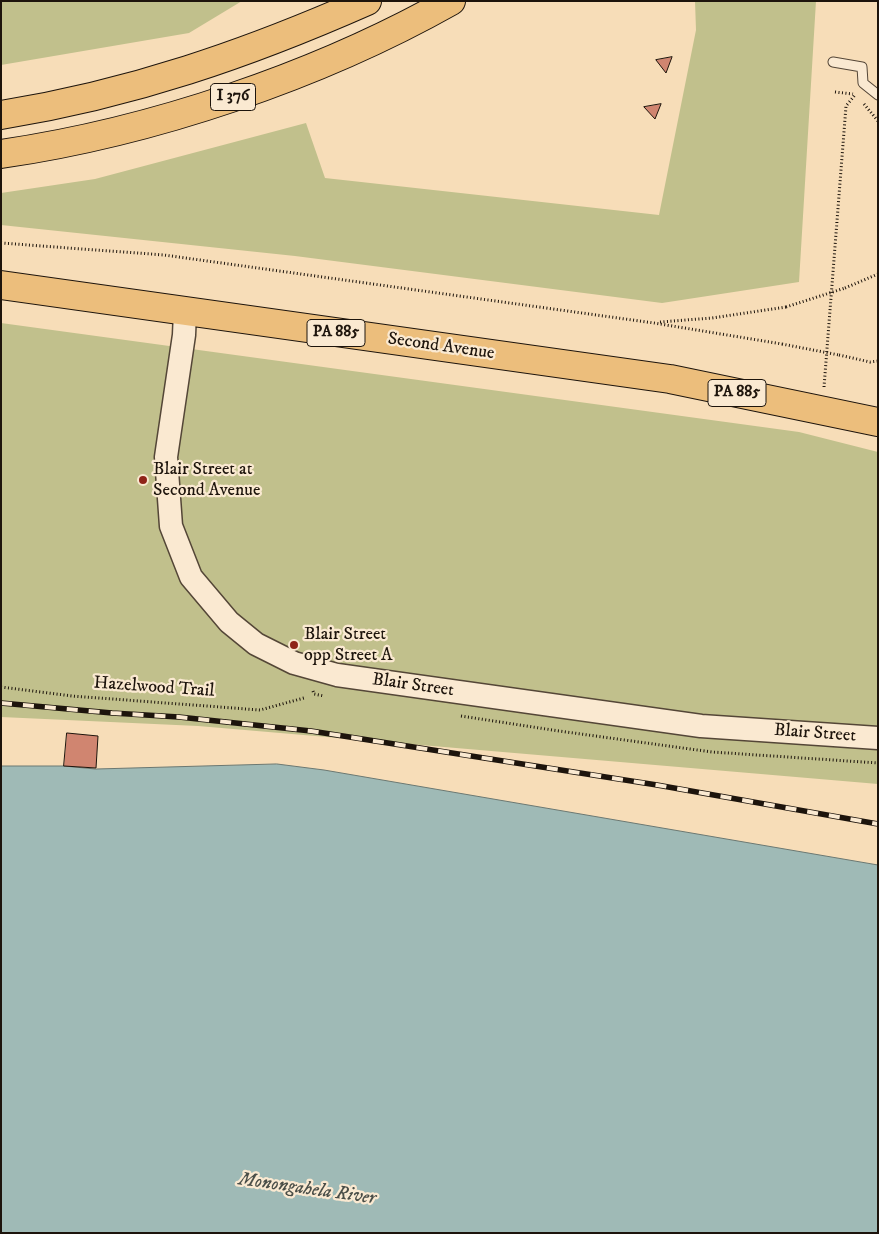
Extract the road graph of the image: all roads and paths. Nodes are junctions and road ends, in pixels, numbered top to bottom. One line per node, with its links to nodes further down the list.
1 (367, 1): 7 (main road, I 376)
2 (451, 1): 9 (main road, I 376)
3 (833, 62): 6 (lane)
4 (835, 92): 5 (path)
5 (856, 94): 8 (path); 16 (path)
6 (878, 95)
7 (1, 115)
8 (878, 122)
9 (1, 154)
10 (1, 243): 14 (path)
11 (878, 274): 14 (path, bridge)
12 (1, 284): 13 (main road, Second Avenue / PA 885)
13 (185, 312): 17 (main road, Second Avenue / PA 885); 20 (street, Blair Street)
14 (654, 323): 15 (path, bridge)
15 (878, 361)
16 (824, 389)
17 (878, 422)
18 (1, 687): 19 (path, Hazelwood Trail)
19 (304, 698)
20 (878, 738)

